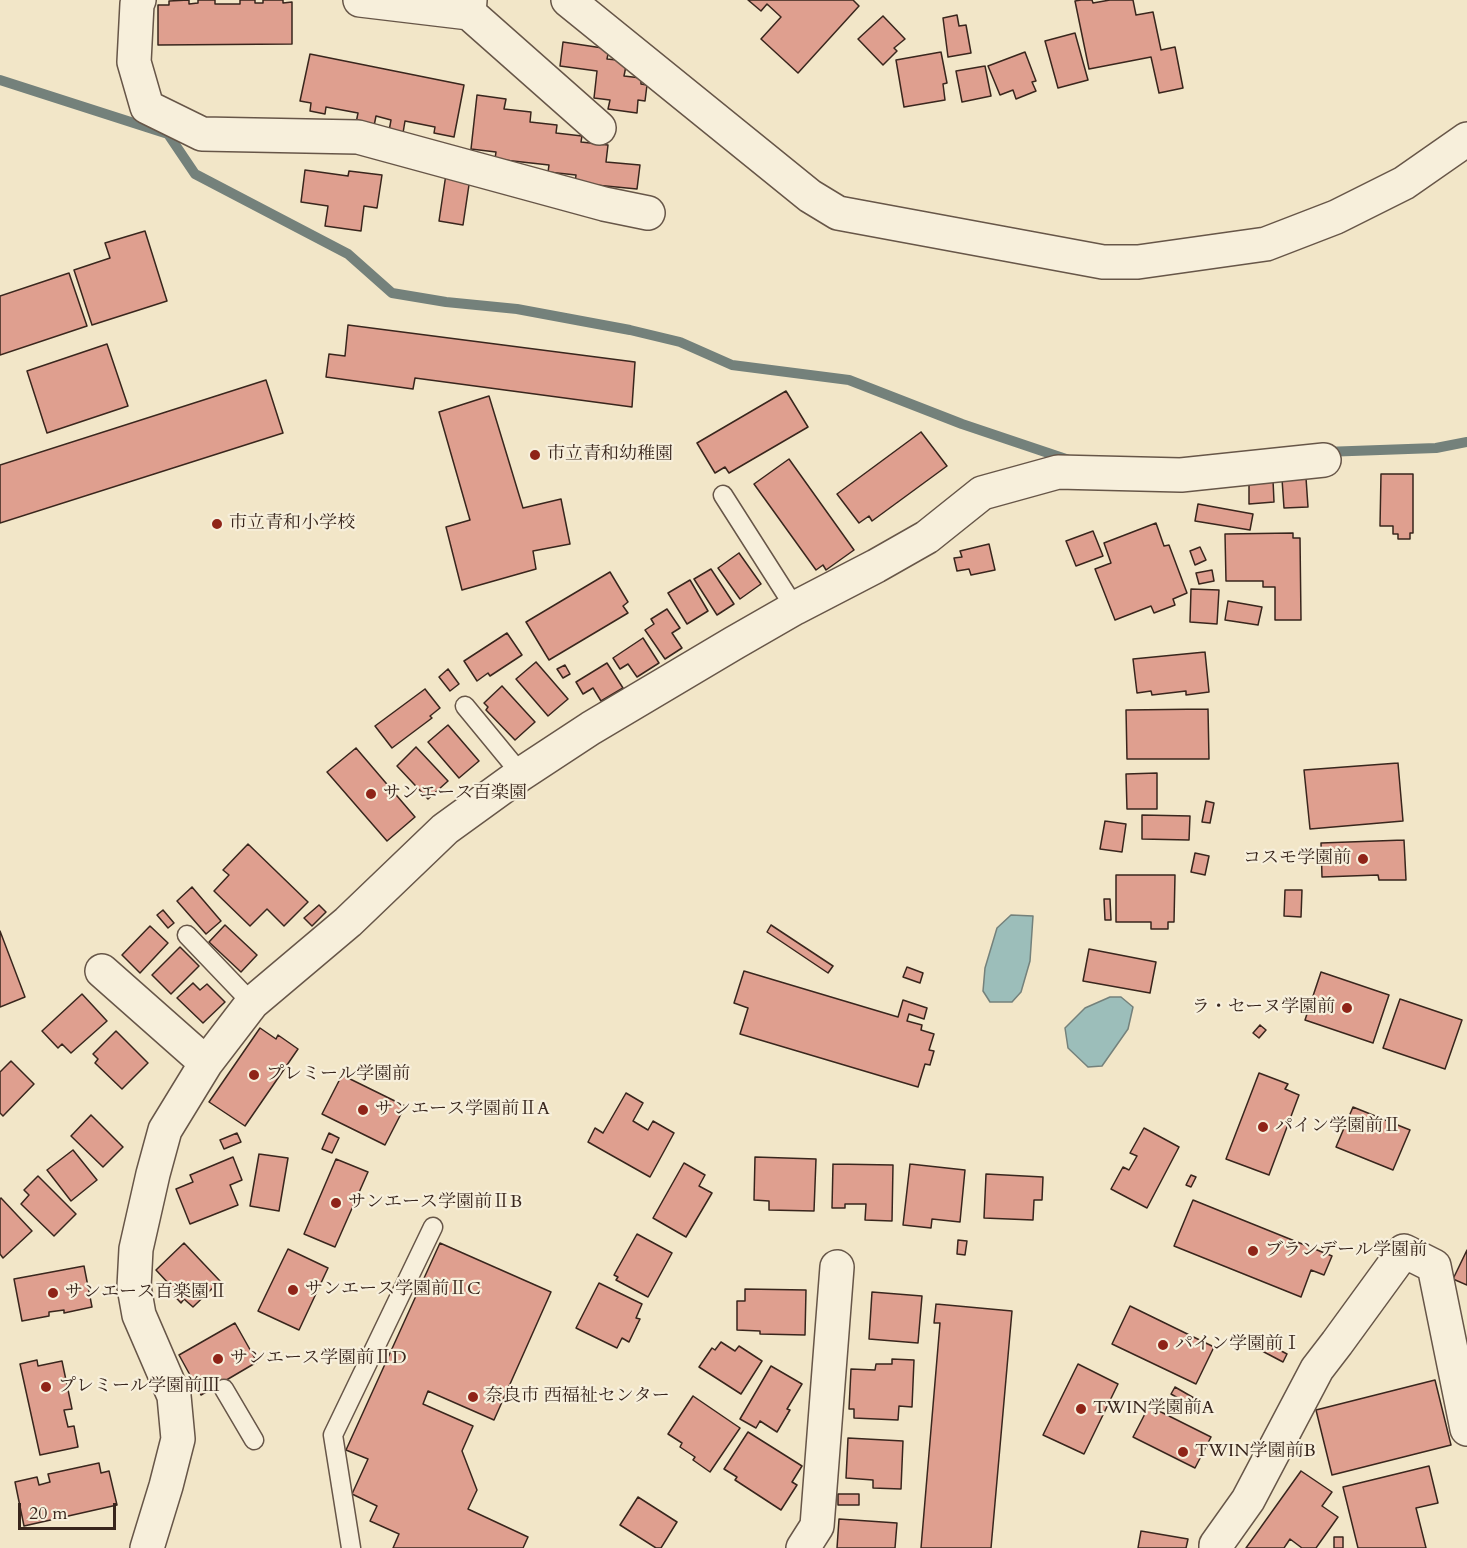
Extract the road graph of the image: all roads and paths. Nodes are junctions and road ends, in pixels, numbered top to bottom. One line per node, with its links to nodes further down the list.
1 (139, 0): 7 (street)
2 (360, 0): 4 (street)
3 (568, 0): 6 (street)
4 (470, 7): 5 (street)
5 (599, 128)
6 (1467, 139)
7 (648, 213)
8 (1324, 460): 10 (street)
9 (723, 495): 10 (lane)
10 (795, 608): 12 (street)
11 (465, 706): 12 (lane)
12 (521, 774): 15 (street)
13 (187, 935): 15 (lane)
14 (102, 971): 16 (street)
15 (252, 1003): 16 (street)
16 (207, 1063): 22 (street)
17 (433, 1227): 23 (lane)
18 (837, 1267): 24 (street)
19 (224, 1389): 21 (lane)
20 (1467, 1429): 25 (street)
21 (254, 1440)
22 (147, 1548)
23 (351, 1548)
24 (802, 1548)
25 (1216, 1548)

